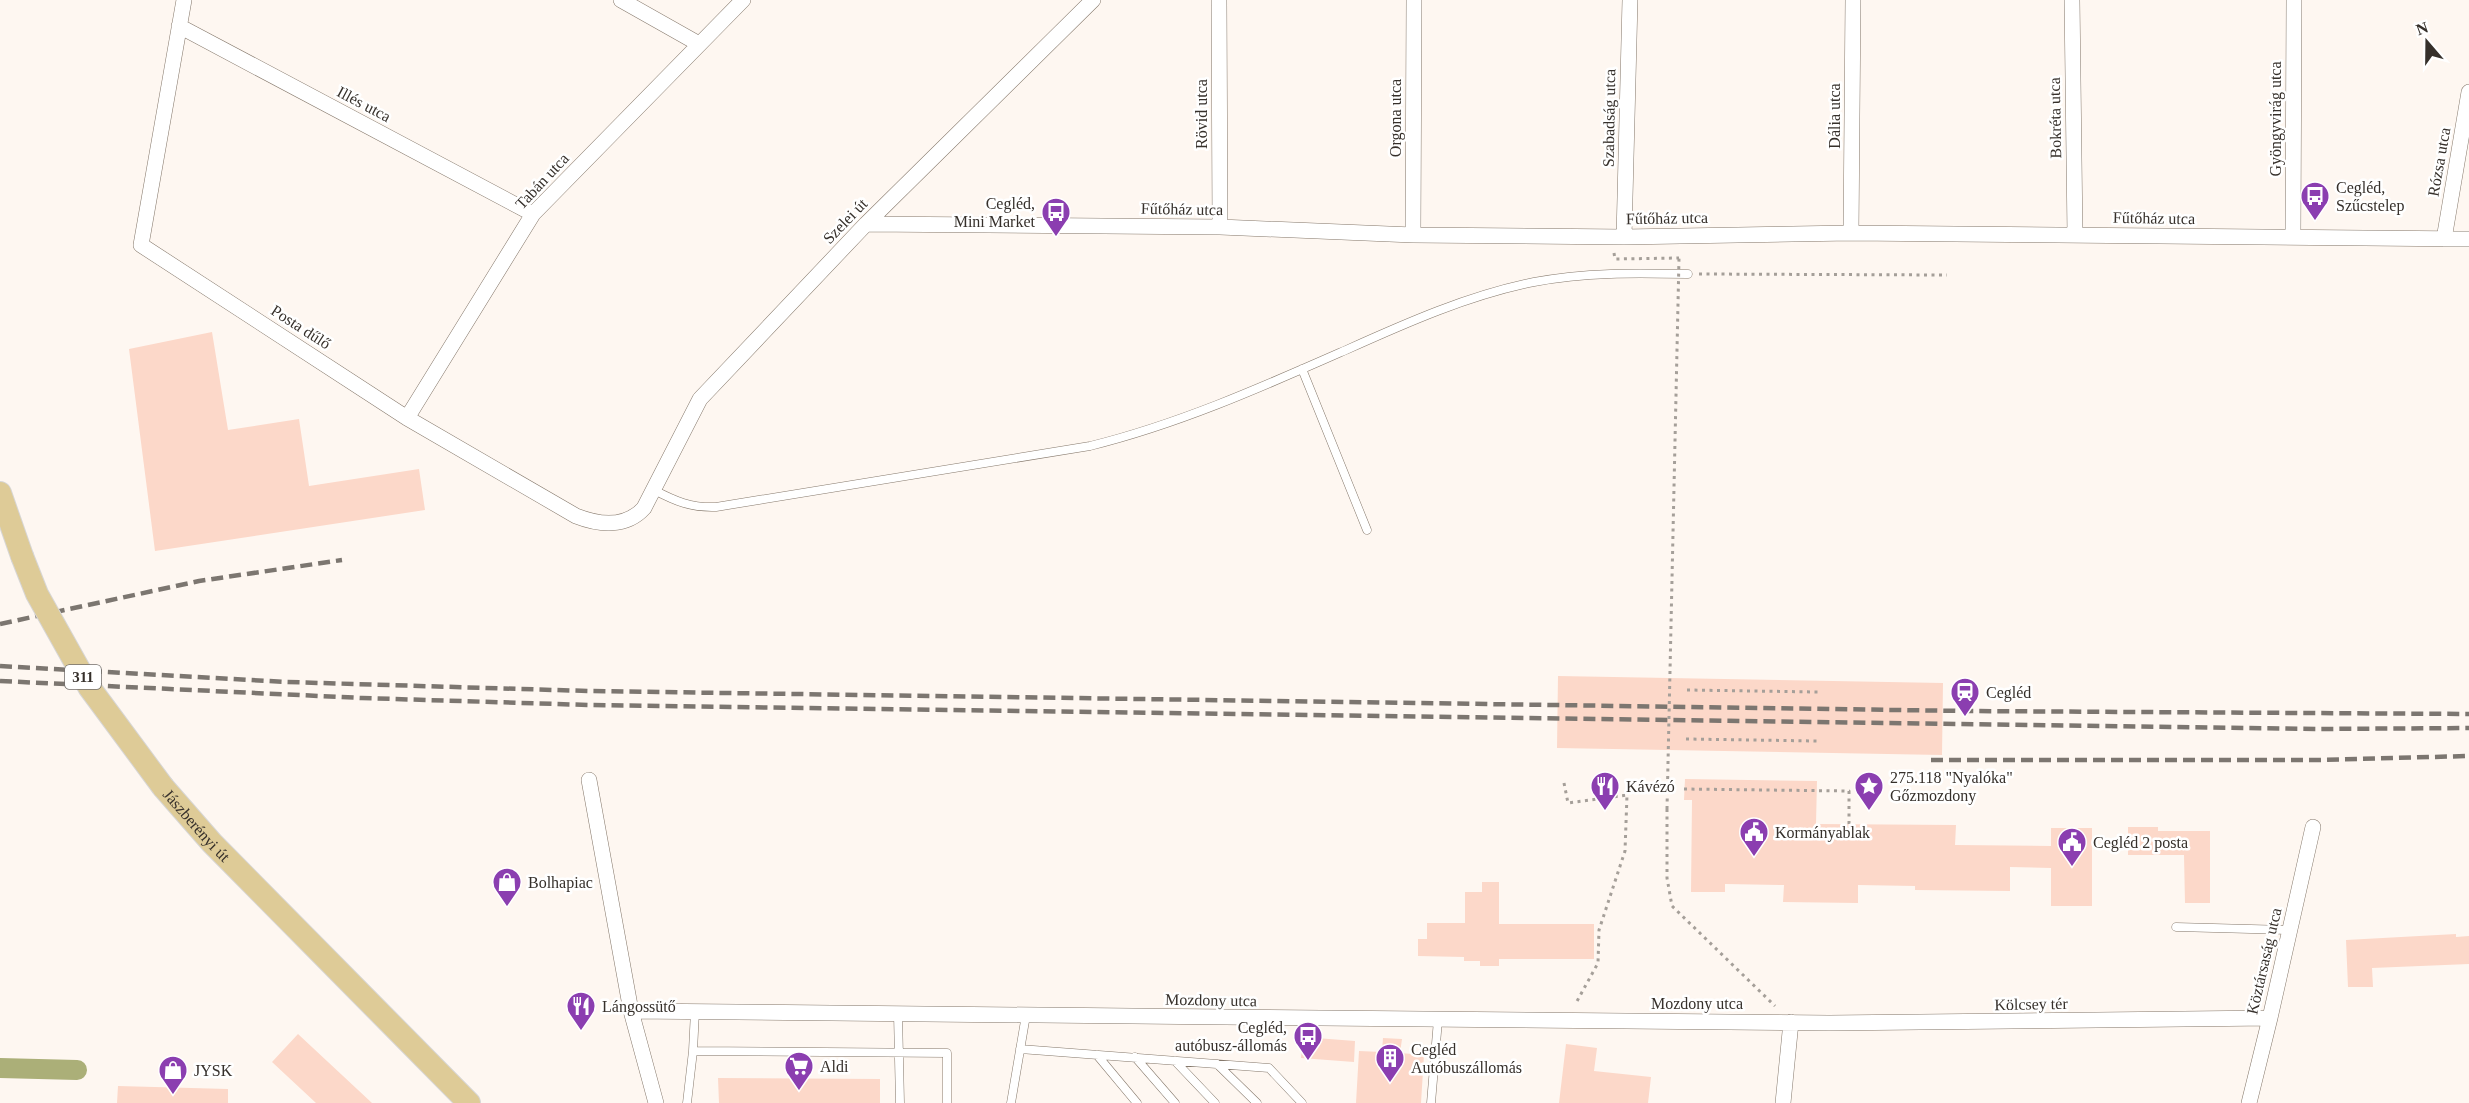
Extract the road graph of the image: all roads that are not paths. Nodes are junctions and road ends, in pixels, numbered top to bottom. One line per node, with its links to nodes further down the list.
1 (184, 0): 11 (street, Posta dűlő)
2 (621, 0): 12 (street)
3 (743, 0): 12 (street, Tabán utca)
4 (1093, 0): 15 (street, Szelei út)
5 (1219, 0): 16 (street, Rövid utca)
6 (1414, 0): 19 (street, Orgona utca)
7 (1630, 0): 20 (street, Szabadság utca)
8 (1853, 0): 17 (street, Dália utca)
9 (2072, 0): 18 (street, Bokréta utca)
10 (2294, 0): 21 (street, Gyöngyvirág utca)
11 (179, 26): 14 (street, Illés utca); 26 (street, Posta dűlő)
12 (699, 44): 14 (street, Tabán utca)
13 (2469, 92): 22 (street, Rózsa utca)
14 (532, 214): 26 (street, Tabán utca)
15 (866, 224): 16 (street, Fűtőház utca); 27 (street, Szelei út)
16 (1220, 227): 19 (street, Fűtőház utca)
17 (1851, 233): 18 (street, Fűtőház utca); 20 (street, Fűtőház utca)
18 (2075, 235): 21 (street, Fűtőház utca)
19 (1413, 236): 20 (street, Fűtőház utca)
20 (1624, 237)
21 (2293, 237): 22 (street, Fűtőház utca)
22 (2444, 238): 23 (street, Fűtőház utca)
23 (2469, 239)
24 (1688, 274): 25 (lane)
25 (1302, 369): 27 (lane); 29 (lane)
26 (407, 417): 27 (street, Posta dűlő)
27 (654, 490)
28 (0, 493): 48 (main road, Jászberényi út / 311, bridge)
29 (1367, 530)
30 (589, 780): 34 (street)
31 (2313, 827): 33 (street, Köztársaság utca)
32 (2176, 927): 33 (lane)
33 (2290, 930): 38 (street, Köztársaság utca)
34 (631, 1011): 35 (street, Mozdony utca); 49 (street)
35 (695, 1011): 36 (street, Mozdony utca); 42 (lane)
36 (898, 1014): 37 (street, Mozdony utca); 43 (lane)
37 (1026, 1015): 39 (street, Mozdony utca); 41 (lane)
38 (2270, 1018): 40 (street, Kölcsey tér); 61 (street, Köztársaság utca)
39 (1438, 1020): 40 (street, Mozdony utca); 59 (lane)
40 (1791, 1022): 60 (street)
41 (1020, 1049): 44 (lane); 53 (lane)
42 (693, 1051): 43 (lane); 50 (lane)
43 (899, 1053): 51 (lane); 52 (lane)
44 (1097, 1055): 45 (lane); 54 (lane)
45 (1135, 1058): 46 (lane); 55 (lane)
46 (1175, 1061): 47 (lane); 56 (lane)
47 (1217, 1064): 57 (lane); 58 (lane)
48 (469, 1103)
49 (656, 1103)
50 (687, 1103)
51 (900, 1103)
52 (947, 1103)
53 (1011, 1103)
54 (1137, 1103)
55 (1175, 1103)
56 (1215, 1103)
57 (1257, 1103)
58 (1302, 1103)
59 (1431, 1103)
60 (1783, 1103)
61 (2248, 1103)

